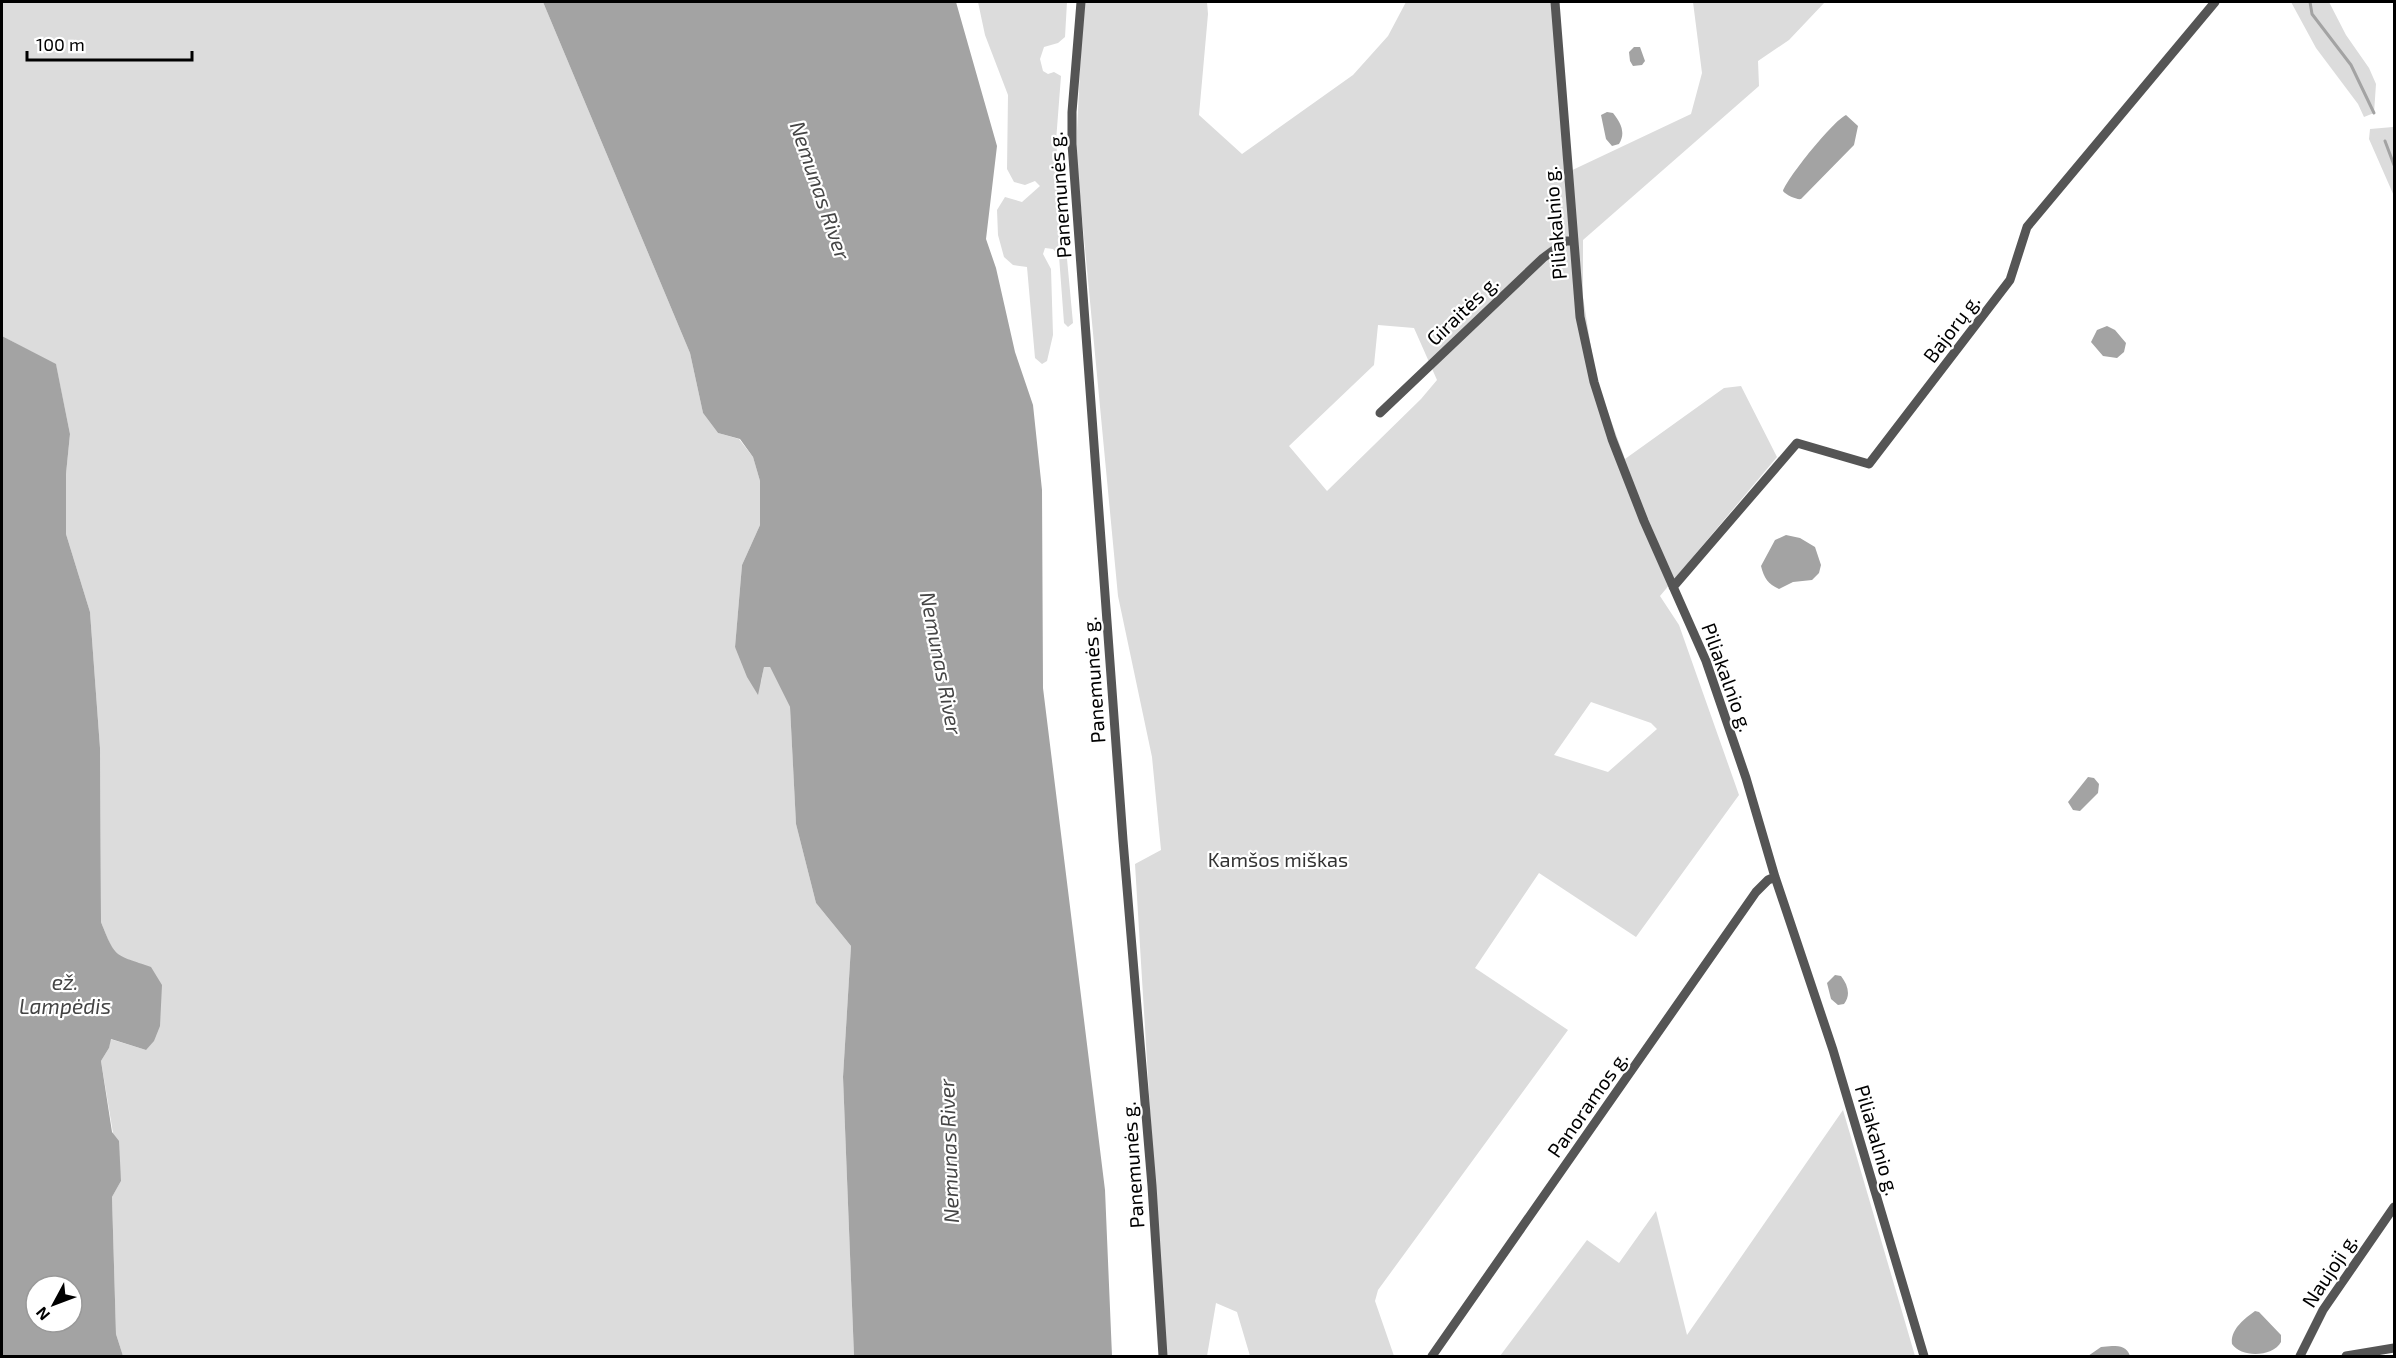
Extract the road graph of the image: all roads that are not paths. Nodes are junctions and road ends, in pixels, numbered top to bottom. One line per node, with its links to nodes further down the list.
1 (1082, 2): 10 (street, Panemunės g.)
2 (1556, 2): 4 (street, Piliakalnio g.)
3 (2215, 2): 6 (street, Bajorų g.)
4 (1573, 241): 5 (street, Giraitės g.); 6 (street, Piliakalnio g.)
5 (1380, 413)
6 (1673, 587): 7 (street, Piliakalnio g.)
7 (1775, 877): 11 (street, Panoramos g.); 12 (street, Piliakalnio g.)
8 (2394, 1207): 13 (street, Naujoji g.)
9 (2394, 1348): 14 (street)
10 (1163, 1356)
11 (1432, 1356)
12 (1924, 1356)
13 (2300, 1356)
14 (2346, 1356)

